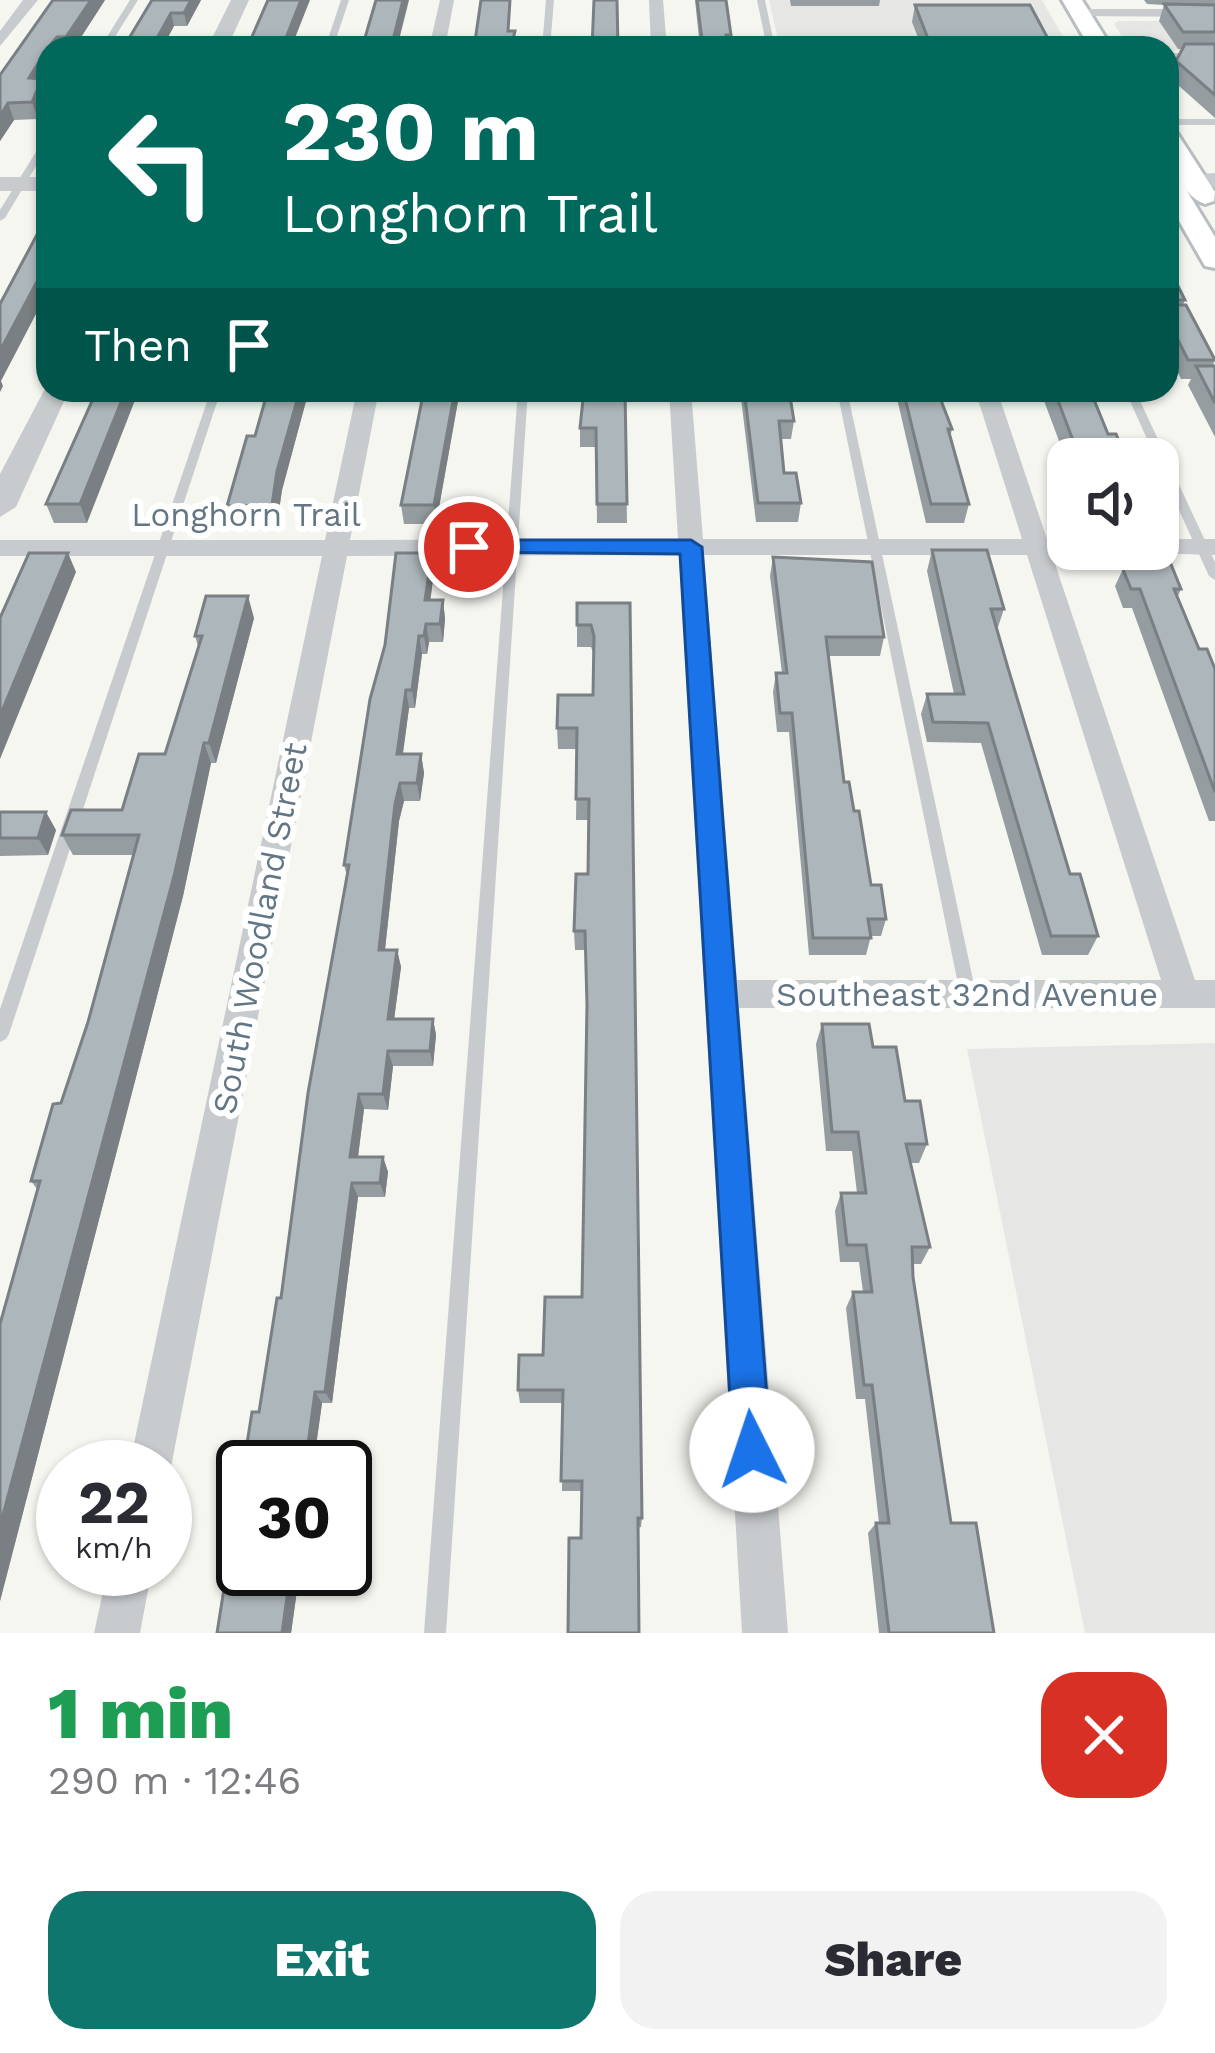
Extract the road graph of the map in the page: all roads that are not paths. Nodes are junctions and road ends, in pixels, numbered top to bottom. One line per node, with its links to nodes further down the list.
1 (31, 0): 19 (street)
2 (134, 0): 11 (lane)
3 (240, 0): 12 (street)
4 (345, 0): 13 (lane)
5 (447, 0): 14 (street)
6 (550, 0): 15 (lane)
7 (656, 0): 16 (street)
8 (761, 0): 17 (lane)
9 (1076, 7): 10 (street); 18 (main road)
10 (1213, 16)
11 (112, 36)
12 (223, 36)
13 (333, 36)
14 (440, 36)
15 (547, 36)
16 (658, 36)
17 (768, 36)
18 (1094, 36)
19 (0, 41)
20 (1179, 55): 21 (lane)
21 (1215, 55)
22 (1179, 122): 23 (lane)
23 (1215, 122)
24 (36, 154): 26 (lane)
25 (1183, 181): 27 (main road); 29 (main road)
26 (10, 184): 28 (lane)
27 (1215, 212)
28 (0, 218)
29 (1215, 260)
30 (49, 402): 38 (street)
31 (212, 402): 47 (lane)
32 (366, 402): 39 (street, South Woodland Street)
33 (522, 402): 40 (lane)
34 (681, 402): 41 (street)
35 (844, 402): 42 (lane)
36 (990, 402): 43 (street)
37 (1136, 402): 45 (lane)
38 (0, 507)
39 (336, 547): 40 (street, Longhorn Trail); 47 (street, Longhorn Trail); 53 (street, South Woodland Street)
40 (513, 547): 41 (street, Longhorn Trail); 56 (lane)
41 (691, 547): 42 (street, Longhorn Trail); 49 (street)
42 (874, 547): 43 (street, Longhorn Trail); 50 (lane)
43 (1037, 547): 44 (street, Longhorn Trail); 51 (street)
44 (1047, 547)
45 (1208, 547): 48 (lane)
46 (0, 548): 47 (street, Longhorn Trail)
47 (164, 548): 52 (lane)
48 (1215, 576)
49 (719, 994): 50 (street, Southeast 32nd Avenue); 57 (street)
50 (968, 994): 51 (street, Southeast 32nd Avenue)
51 (1199, 994)
52 (0, 1034)
53 (155, 1440)
54 (125, 1596): 55 (street)
55 (117, 1633)
56 (435, 1633)
57 (765, 1633)

